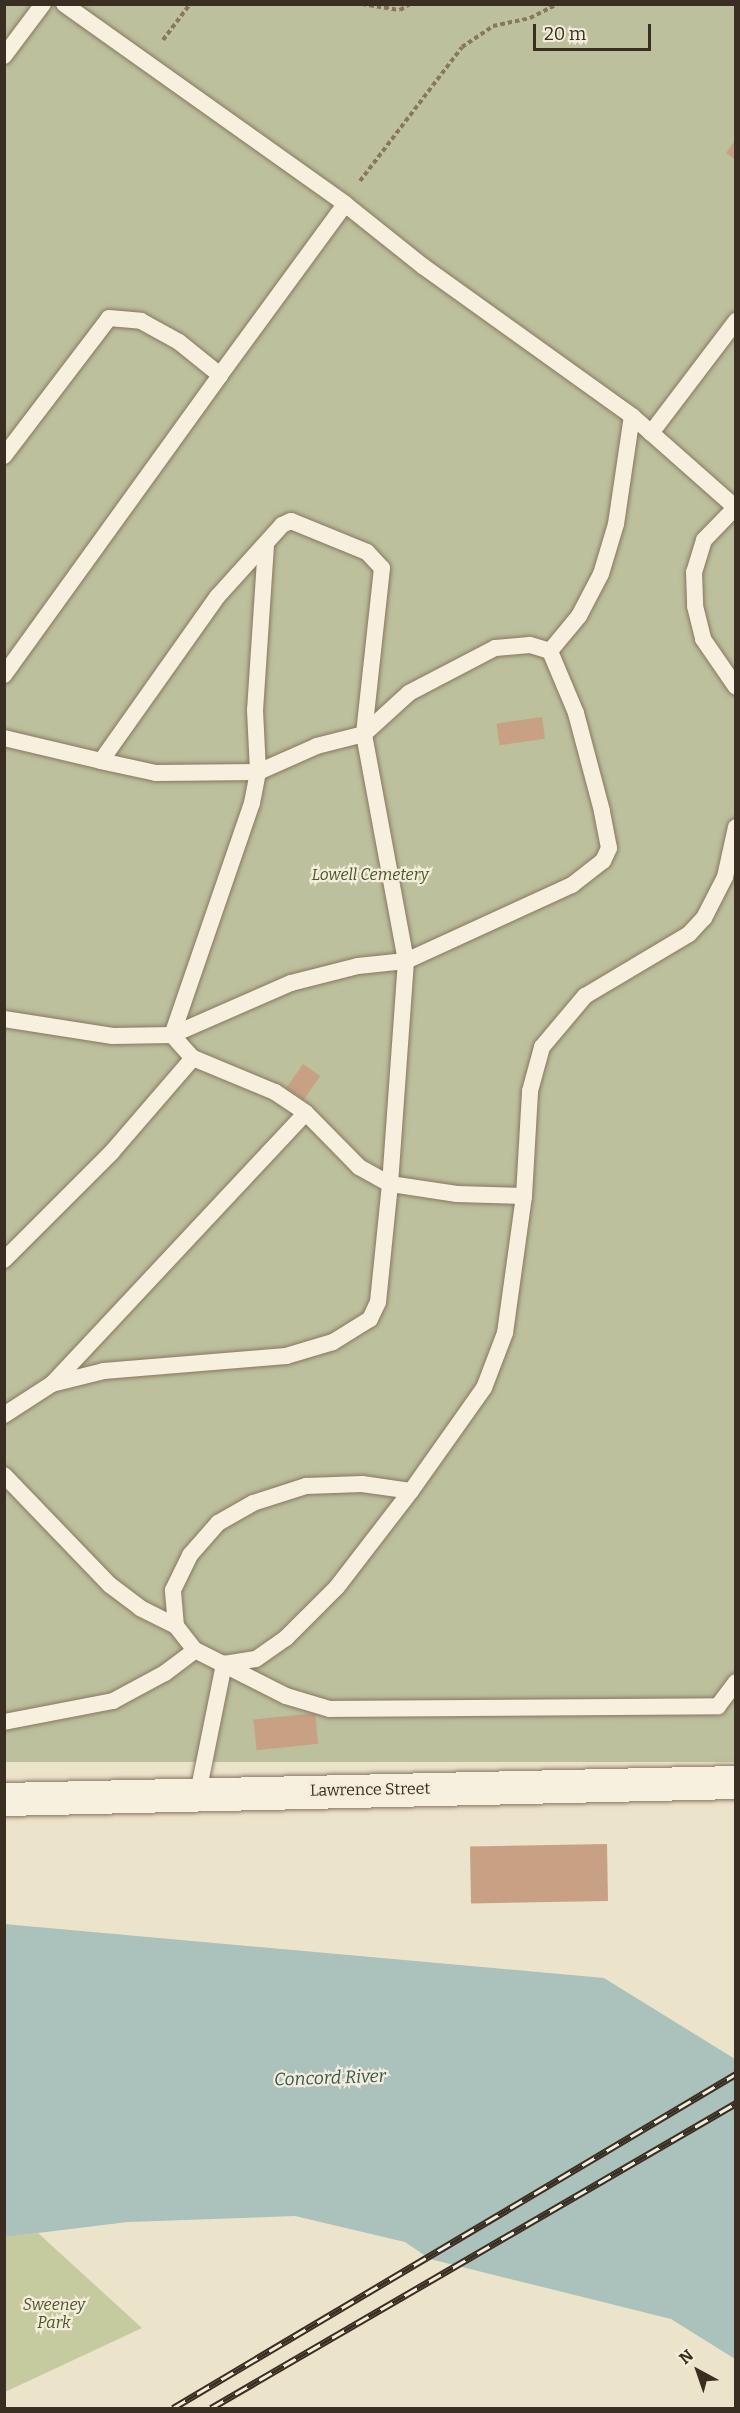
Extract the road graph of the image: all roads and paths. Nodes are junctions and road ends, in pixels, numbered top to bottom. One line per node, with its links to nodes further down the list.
1 (43, 4): 7 (lane)
2 (64, 4): 8 (lane)
3 (190, 4): 8 (path)
4 (362, 4): 5 (path)
5 (410, 4)
6 (558, 4): 9 (path)
7 (4, 56)
8 (147, 63): 9 (lane)
9 (345, 204): 11 (lane); 12 (lane)
10 (735, 321): 13 (lane)
11 (220, 375): 14 (lane); 18 (lane)
12 (632, 416): 13 (lane); 17 (lane)
13 (651, 433): 15 (lane)
14 (4, 456)
15 (735, 508): 19 (lane)
16 (266, 545): 20 (lane); 22 (lane); 23 (lane)
17 (550, 651): 20 (lane); 25 (lane)
18 (4, 675)
19 (735, 687)
20 (364, 734): 23 (lane); 25 (lane)
21 (4, 738): 22 (lane)
22 (101, 761): 23 (lane)
23 (258, 772): 27 (lane)
24 (735, 827): 31 (lane)
25 (406, 961): 27 (lane); 30 (lane)
26 (4, 1019): 27 (lane)
27 (172, 1035): 28 (lane)
28 (193, 1058): 29 (lane); 32 (lane)
29 (306, 1113): 30 (lane); 33 (lane)
30 (390, 1184): 31 (lane); 33 (lane)
31 (524, 1196): 36 (lane)
32 (4, 1260)
33 (52, 1384): 34 (lane)
34 (4, 1415)
35 (4, 1475): 37 (lane)
36 (411, 1491): 37 (lane); 39 (lane)
37 (176, 1626): 38 (lane)
38 (195, 1650): 39 (lane); 43 (lane)
39 (224, 1664): 41 (lane); 45 (lane)
40 (735, 1682): 41 (lane)
41 (718, 1706): 42 (lane)
42 (735, 1707)
43 (4, 1722)
44 (735, 1782): 45 (main road, Lawrence Street)
45 (198, 1793): 46 (main road, Lawrence Street)
46 (4, 1799)

